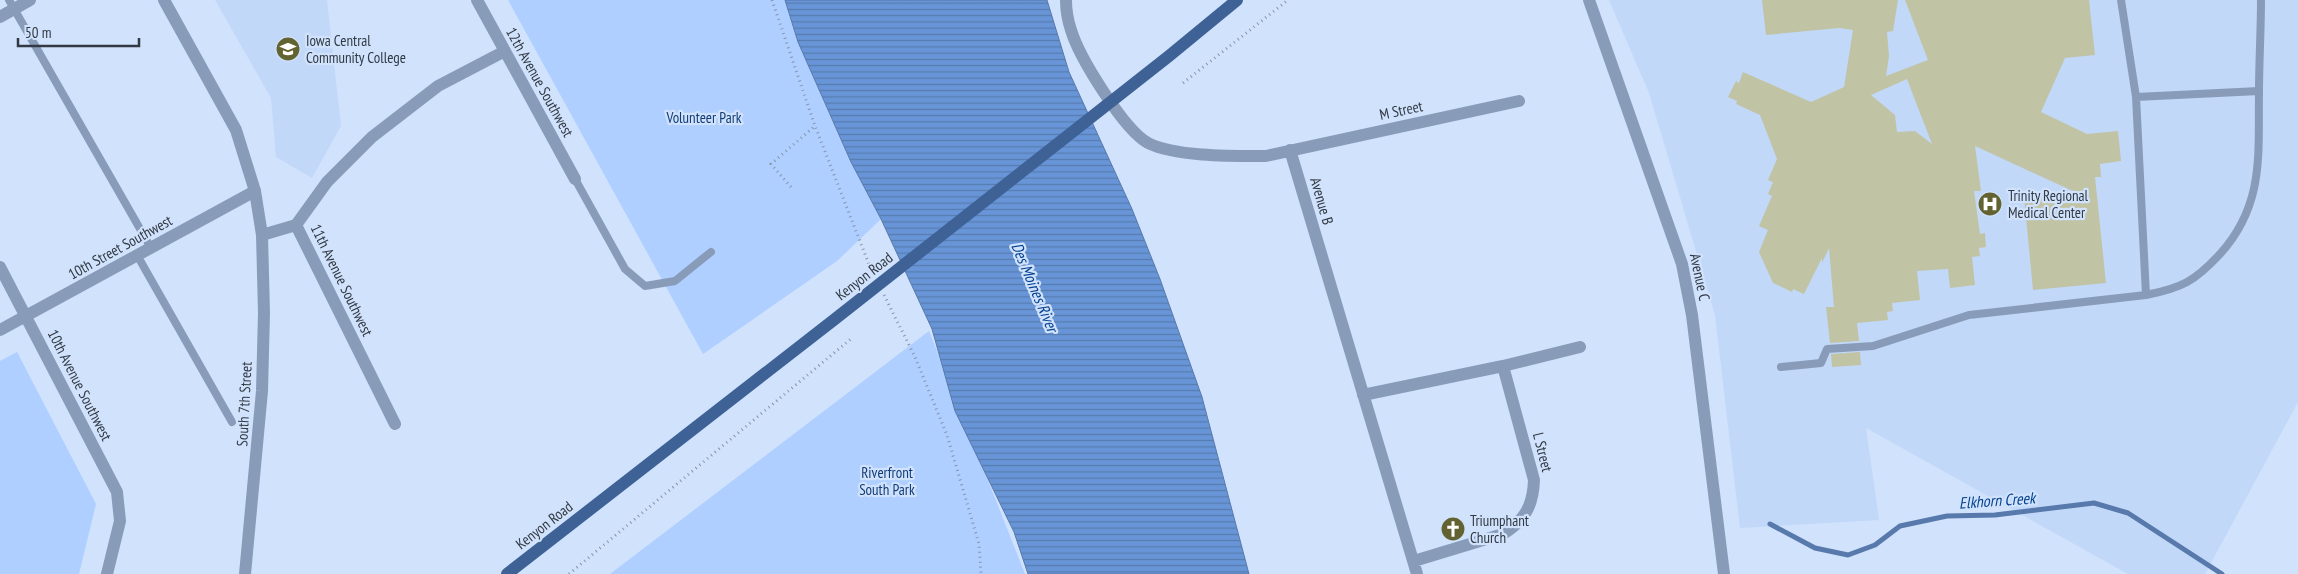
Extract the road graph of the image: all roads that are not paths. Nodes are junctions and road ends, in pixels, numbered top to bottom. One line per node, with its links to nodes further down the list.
1 (30, 0): 9 (street)
2 (164, 0): 17 (street)
3 (477, 0): 11 (street, 12th Avenue Southwest)
4 (1066, 0): 15 (street)
5 (1237, 0): 36 (main road, Kenyon Road)
6 (1589, 0): 38 (street, Avenue C)
7 (2121, 0): 13 (lane)
8 (2261, 0): 12 (lane)
9 (12, 4): 10 (street); 20 (lane)
10 (0, 17)
11 (506, 51): 16 (street, 12th Avenue Southwest); 18 (street)
12 (2259, 91): 13 (lane); 24 (lane)
13 (2136, 96): 24 (lane)
14 (1519, 101): 15 (street, M Street)
15 (1290, 150): 30 (street, Avenue B)
16 (575, 179): 21 (lane)
17 (255, 191): 19 (street); 20 (street, 10th Street Southwest)
18 (296, 225): 19 (street, 11th Avenue Southwest); 32 (street, 11th Avenue Southwest)
19 (262, 235): 35 (street, South 7th Street)
20 (151, 248): 22 (street, 10th Street Southwest)
21 (711, 252)
22 (138, 255): 25 (street, 10th Street Southwest); 31 (lane)
23 (0, 267): 25 (street, 10th Avenue Southwest)
24 (2146, 295): 29 (lane)
25 (26, 316): 26 (street, 10th Street Southwest); 34 (street, 10th Avenue Southwest)
26 (0, 330)
27 (1580, 347): 28 (street)
28 (1503, 366): 30 (street); 33 (street, L Street)
29 (1781, 367)
30 (1363, 395): 33 (street, Avenue B)
31 (232, 422)
32 (395, 424)
33 (1414, 561): 37 (street, Avenue B)
34 (107, 574)
35 (245, 574)
36 (507, 574)
37 (1417, 574)
38 (1724, 574)

